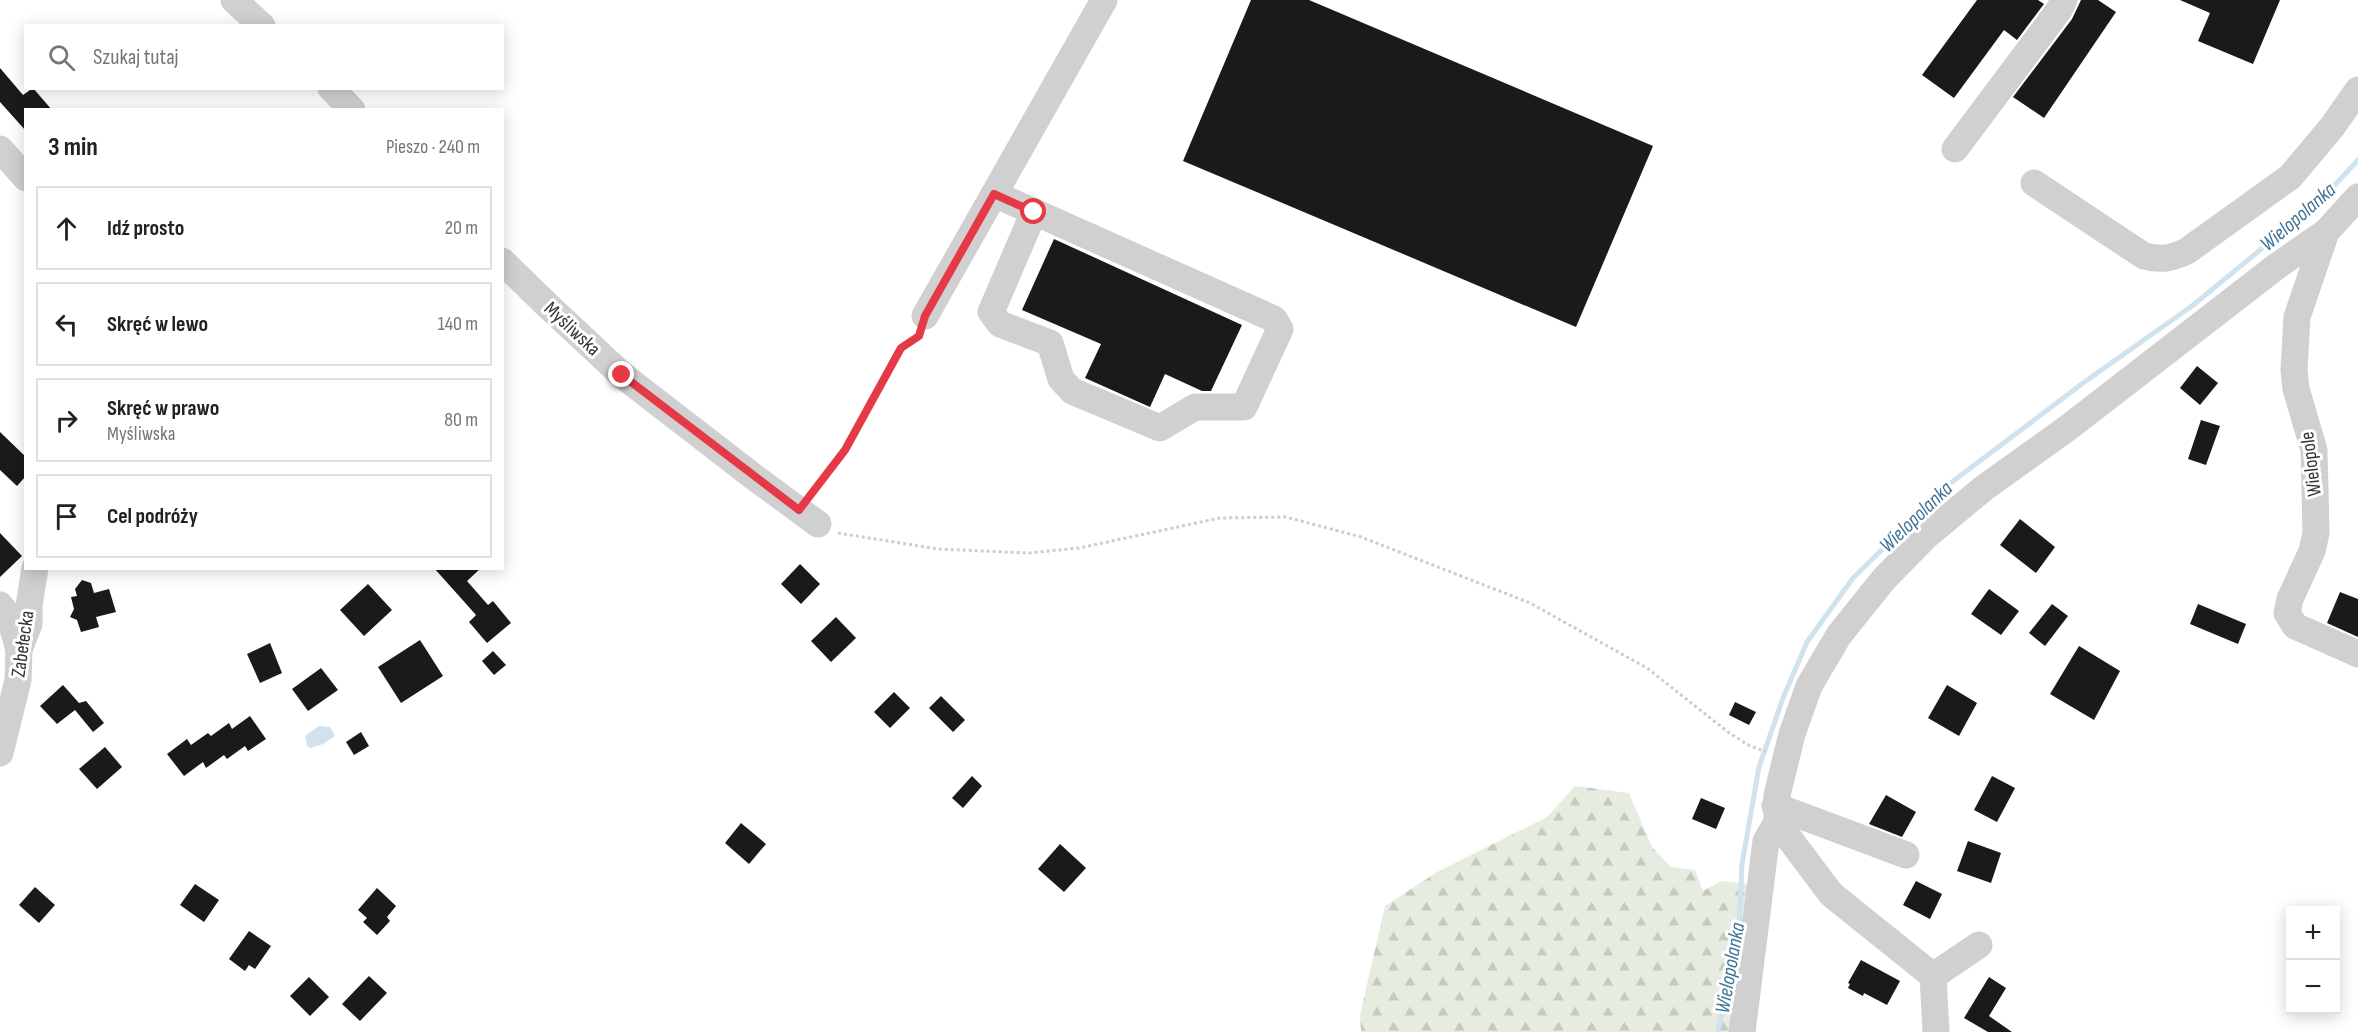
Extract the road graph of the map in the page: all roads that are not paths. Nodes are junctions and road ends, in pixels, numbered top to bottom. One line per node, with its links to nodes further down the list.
1 (234, 0): 4 (street)
2 (1104, 0): 12 (street)
3 (2064, 0): 9 (street)
4 (260, 24)
5 (333, 90): 7 (street)
6 (2358, 90): 11 (street)
7 (350, 108)
8 (0, 149): 10 (street)
9 (1955, 149)
10 (24, 176)
11 (2034, 183)
12 (994, 194): 14 (street); 17 (street)
13 (2358, 197): 15 (street)
14 (1034, 212): 14 (street)
15 (2326, 232): 22 (street, Wielopole); 24 (street)
16 (504, 263): 18 (street, Myśliwska)
17 (925, 316)
18 (809, 517)
19 (36, 570): 21 (street, Zabełecka)
20 (0, 605): 21 (street)
21 (19, 650): 23 (street, Zabełecka)
22 (2358, 654)
23 (0, 753)
24 (1776, 814): 25 (street); 27 (street); 28 (street)
25 (1906, 855)
26 (1979, 945): 27 (street)
27 (1933, 976): 29 (street)
28 (1742, 1032)
29 (1936, 1032)

